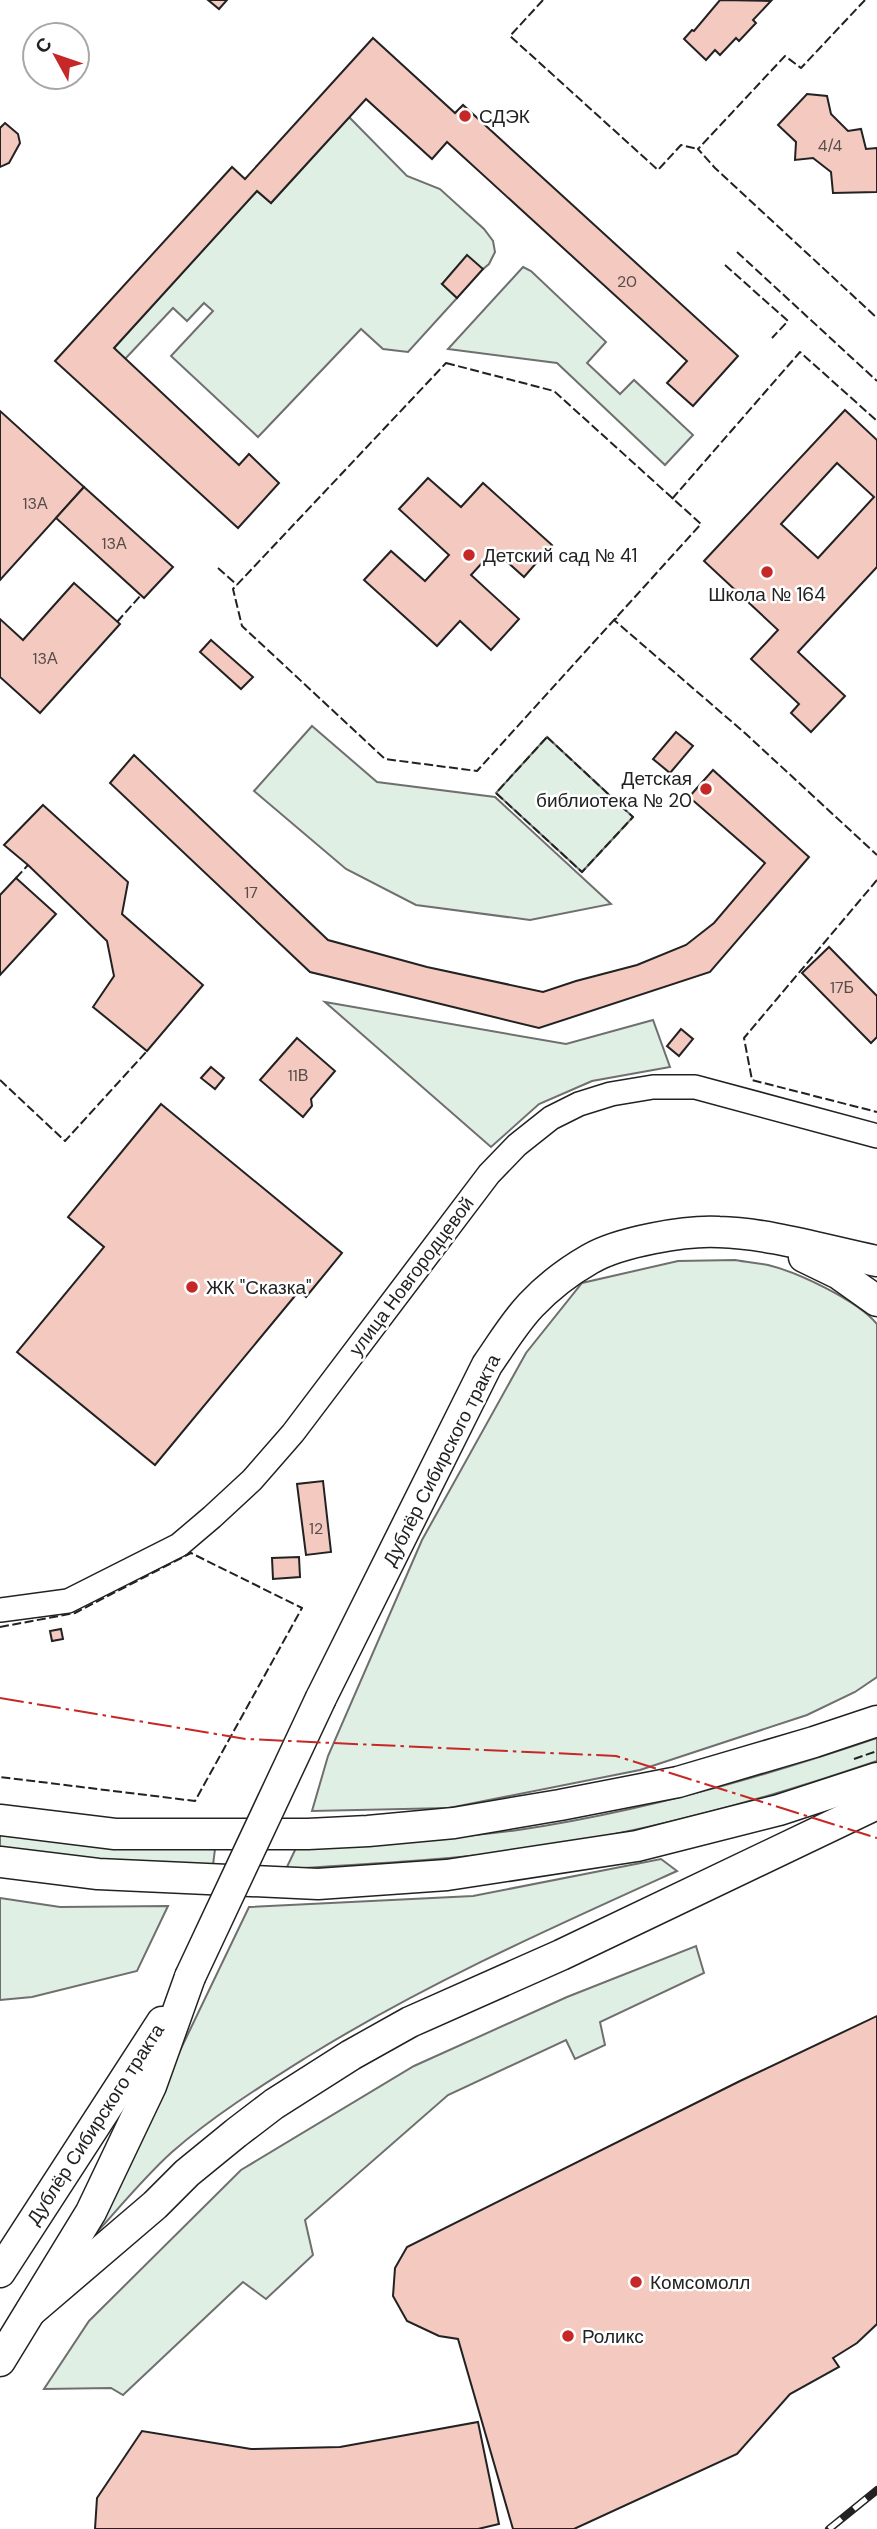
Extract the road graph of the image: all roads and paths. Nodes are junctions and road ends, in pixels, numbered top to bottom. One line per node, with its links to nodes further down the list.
1 (877, 1136): 5 (street, улица Новгородцевой)
2 (748, 1235): 3 (main road, Дублёр Сибирского тракта); 4 (main road, Дублёр Сибирского тракта); 13 (main road, Дублёр Сибирского тракта, bridge)
3 (877, 1261)
4 (877, 1301)
5 (0, 1610)
6 (877, 1698): 10 (main road)
7 (877, 1721): 10 (main road)
8 (877, 1778): 12 (main road)
9 (877, 1804): 15 (main road, Дублёр Сибирского тракта)
10 (559, 1805): 11 (main road)
11 (0, 1820)
12 (0, 1863)
13 (190, 1977): 14 (main road, Дублёр Сибирского тракта); 15 (main road, Дублёр Сибирского тракта)
14 (0, 2272)
15 (31, 2311): 16 (main road, Дублёр Сибирского тракта)
16 (0, 2361)

